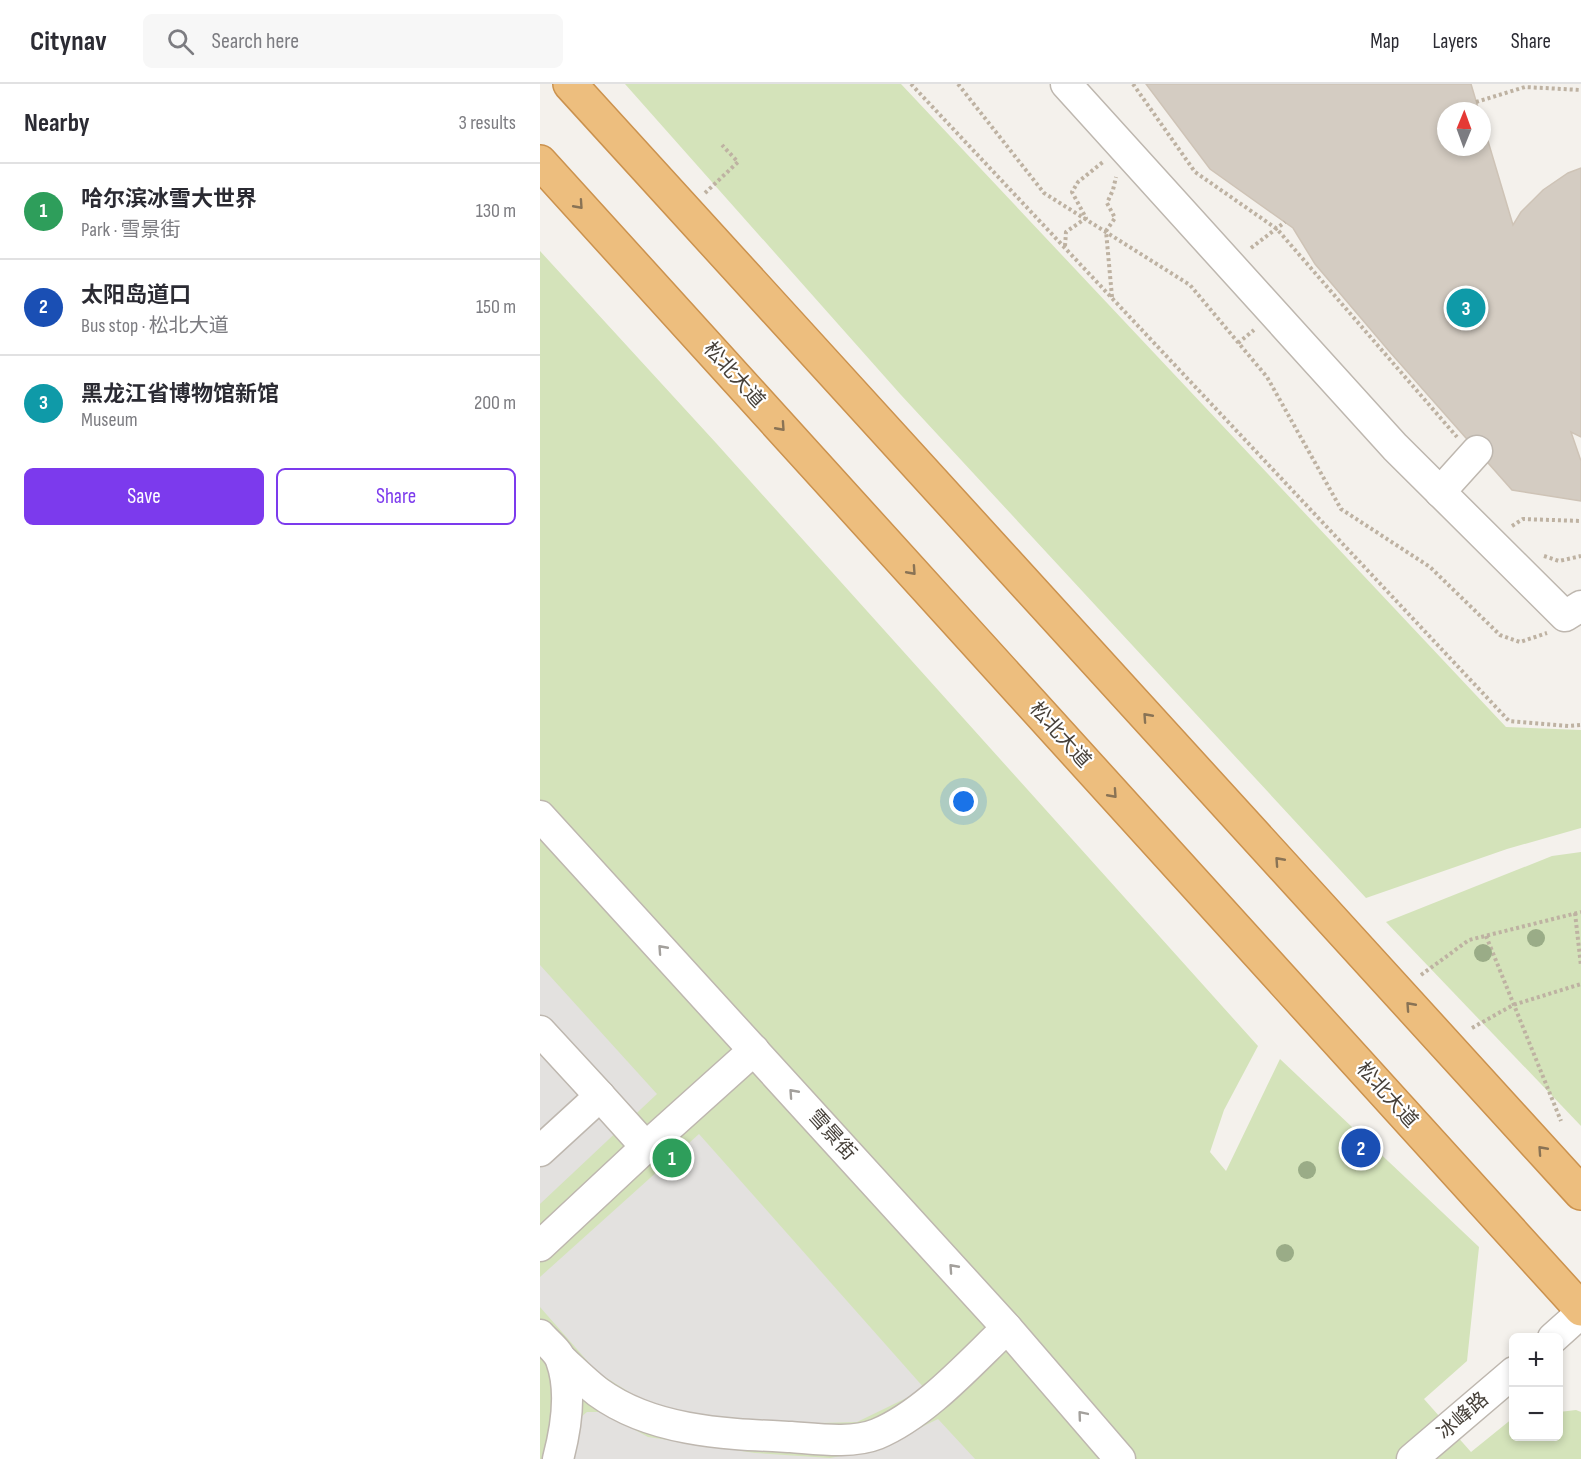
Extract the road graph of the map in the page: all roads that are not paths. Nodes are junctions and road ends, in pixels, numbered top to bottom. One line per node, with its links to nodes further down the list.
1 (570, 84): 13 (highway, one-way to 1)
2 (1066, 84): 5 (street)
3 (540, 162): 15 (highway, 松北大道, one-way to 15)
4 (1475, 453): 5 (street)
5 (1440, 492): 6 (street)
6 (1576, 619)
7 (540, 816): 9 (street, 雪景街, one-way to 7)
8 (544, 1043): 10 (street)
9 (754, 1050): 11 (street); 16 (street, 雪景街, one-way to 9)
10 (600, 1096): 11 (street); 12 (street)
11 (646, 1147): 14 (street)
12 (540, 1150)
13 (1581, 1193)
14 (540, 1246)
15 (1581, 1311): 17 (street)
16 (1007, 1328): 19 (street); 22 (street, 雪景街, one-way to 16)
17 (1558, 1333)
18 (540, 1335): 19 (street)
19 (561, 1359): 21 (street)
20 (1509, 1376): 23 (street, 冰峰路)
21 (558, 1459)
22 (1120, 1459)
23 (1412, 1459)

